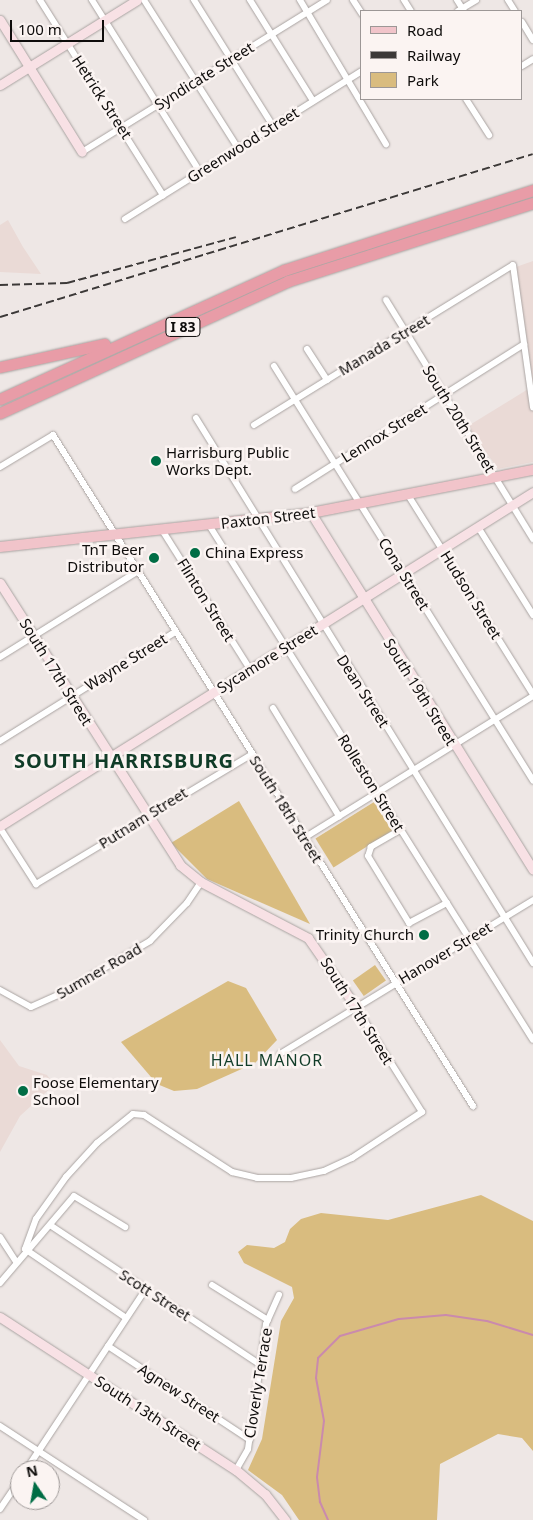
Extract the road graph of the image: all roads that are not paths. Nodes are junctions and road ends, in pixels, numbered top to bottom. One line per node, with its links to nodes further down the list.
1 (40, 0): 20 (street, Hetrick Street)
2 (92, 0): 16 (street)
3 (137, 0): 16 (street)
4 (144, 0): 25 (street)
5 (194, 0): 21 (street)
6 (250, 0): 18 (street)
7 (300, 0): 14 (street)
8 (327, 0): 14 (street, Syndicate Street)
9 (353, 0): 13 (street)
10 (457, 0): 12 (street)
11 (476, 0): 12 (street)
12 (461, 10)
13 (360, 11)
14 (307, 12): 18 (street, Syndicate Street); 24 (street)
15 (0, 20): 22 (street)
16 (104, 20): 20 (street); 31 (street)
17 (523, 24): 19 (street)
18 (272, 34): 21 (street, Syndicate Street); 30 (street)
19 (533, 40)
20 (68, 43): 22 (street); 33 (street, Hetrick Street)
21 (231, 59): 25 (street, Syndicate Street); 32 (street)
22 (29, 67): 26 (street); 37 (street)
23 (360, 72): 24 (street, Greenwood Street)
24 (349, 79): 27 (street); 30 (street, Greenwood Street)
25 (197, 80): 31 (street, Syndicate Street); 36 (street)
26 (0, 85)
27 (360, 98)
28 (361, 100): 35 (street)
29 (469, 100): 34 (street)
30 (313, 101): 32 (street, Greenwood Street)
31 (158, 104): 33 (street, Syndicate Street); 38 (street)
32 (273, 126): 36 (street, Greenwood Street)
33 (119, 129): 37 (street, Syndicate Street); 40 (street, Hetrick Street)
34 (489, 135)
35 (386, 144)
36 (238, 148): 38 (street, Greenwood Street)
37 (82, 152)
38 (200, 172): 40 (street, Greenwood Street)
39 (533, 190): 44 (highway, I 83)
40 (163, 195): 42 (street, Greenwood Street)
41 (533, 203): 55 (highway, I 83)
42 (125, 219)
43 (386, 300): 45 (street, South 20th Street)
44 (162, 322): 48 (highway); 52 (highway, I 83)
45 (406, 332): 46 (street, Manada Street); 50 (street, Manada Street); 51 (street, South 20th Street)
46 (524, 344): 51 (street, Lennox Street); 54 (street)
47 (307, 350): 50 (street)
48 (0, 366)
49 (274, 366): 53 (street, Cona Street)
50 (327, 380): 53 (street, Manada Street)
51 (444, 396): 58 (street, Lennox Street); 61 (street, South 20th Street)
52 (0, 399)
53 (295, 400): 57 (street, Manada Street); 58 (street, Cona Street)
54 (533, 408)
55 (0, 413)
56 (196, 418): 68 (street, Dean Street)
57 (254, 425)
58 (335, 464): 62 (street, Lennox Street); 65 (street, Cona Street)
59 (0, 467): 72 (street, South 18th Street)
60 (533, 470): 61 (main road, Paxton Street)
61 (496, 478): 64 (main road, Paxton Street); 66 (street, South 20th Street)
62 (295, 489)
63 (533, 492): 66 (street, Sycamore Street)
64 (408, 495): 65 (main road, Paxton Street); 75 (street, Hudson Street)
65 (360, 504): 67 (main road, Paxton Street); 77 (street, Cona Street)
66 (513, 505): 70 (street, Sycamore Street); 73 (street, South 20th Street)
67 (311, 513): 68 (main road, Paxton Street); 79 (street, South 19th Street)
68 (257, 520): 69 (main road, Paxton Street); 81 (street, Dean Street)
69 (209, 525): 71 (main road, Paxton Street); 84 (street, Rolleston Street)
70 (478, 527): 75 (street, Sycamore Street); 80 (street)
71 (162, 530): 72 (main road, Paxton Street); 86 (street, Flinton Street)
72 (115, 534): 74 (main road, Paxton Street); 76 (street, South 18th Street)
73 (533, 539)
74 (0, 547)
75 (442, 549): 77 (street, Sycamore Street); 88 (street, Hudson Street)
76 (138, 571): 82 (street, South 18th Street); 83 (street)
77 (404, 574): 79 (street, Sycamore Street); 91 (street, Cona Street)
78 (0, 583): 83 (street, South 17th Street)
79 (361, 600): 81 (street, Sycamore Street); 93 (street, South 19th Street)
80 (533, 614)
81 (321, 625): 84 (street, Sycamore Street); 96 (street, Dean Street)
82 (175, 632): 87 (street, South 18th Street); 89 (street, Wayne Street)
83 (34, 636): 85 (street); 89 (street, South 17th Street)
84 (286, 647): 86 (street, Sycamore Street); 98 (street, Rolleston Street)
85 (0, 657)
86 (250, 670): 87 (street, Sycamore Street)
87 (213, 692): 94 (street, South 18th Street); 95 (street, Sycamore Street)
88 (533, 695): 91 (street)
89 (72, 696): 92 (street, Wayne Street); 95 (street, South 17th Street)
90 (273, 708): 100 (street)
91 (495, 720): 93 (street); 97 (street, Cona Street)
92 (0, 741)
93 (454, 745): 96 (street); 104 (street, South 19th Street)
94 (252, 754): 99 (street, Putnam Street); 103 (street, South 18th Street)
95 (109, 757): 99 (street, South 17th Street); 101 (street, Sycamore Street)
96 (413, 770): 98 (street); 108 (street, Dean Street)
97 (533, 781)
98 (377, 792): 100 (street); 102 (street, Rolleston Street)
99 (146, 816): 101 (street, Putnam Street); 105 (street, South 17th Street)
100 (339, 816): 103 (street)
101 (0, 827)
102 (400, 830): 107 (street, Rolleston Street); 107 (street)
103 (304, 838): 111 (street, South 18th Street)
104 (533, 869)
105 (201, 882): 112 (street, Sumner Road); 113 (street, South 17th Street)
106 (533, 900): 108 (street, Hanover Street)
107 (447, 903): 109 (street, Rolleston Street)
108 (505, 917): 109 (street, Hanover Street); 110 (street, Dean Street)
109 (469, 939): 111 (street, Hanover Street); 114 (street, Rolleston Street)
110 (533, 963)
111 (395, 984): 113 (street, Hanover Street); 116 (street, South 18th Street)
112 (0, 990)
113 (356, 1007): 115 (street, Hanover Street); 120 (street, South 17th Street)
114 (533, 1040)
115 (280, 1054)
116 (473, 1106)
117 (50, 1225): 118 (street); 120 (street); 124 (street, Scott Street)
118 (125, 1227)
119 (0, 1237): 121 (street)
120 (25, 1249): 121 (street); 127 (street)
121 (16, 1262): 122 (street)
122 (0, 1283)
123 (212, 1285): 128 (street)
124 (145, 1290): 127 (street); 130 (street, Scott Street)
125 (279, 1294): 128 (street, Cloverly Terrace)
126 (0, 1317): 131 (street, South 13th Street)
127 (126, 1318): 129 (street)
128 (268, 1320): 130 (street, Cloverly Terrace)
129 (108, 1346): 131 (street); 133 (street, Agnew Street)
130 (261, 1364): 133 (street, Cloverly Terrace)
131 (89, 1375): 134 (street); 136 (street, South 13th Street)
132 (0, 1426): 134 (street)
133 (250, 1440): 136 (street, Cloverly Terrace)
134 (38, 1452): 135 (street); 139 (street)
135 (33, 1460)
136 (236, 1470): 140 (street, South 13th Street)
137 (10, 1494): 138 (street)
138 (0, 1509)
139 (144, 1520)
140 (285, 1520)

